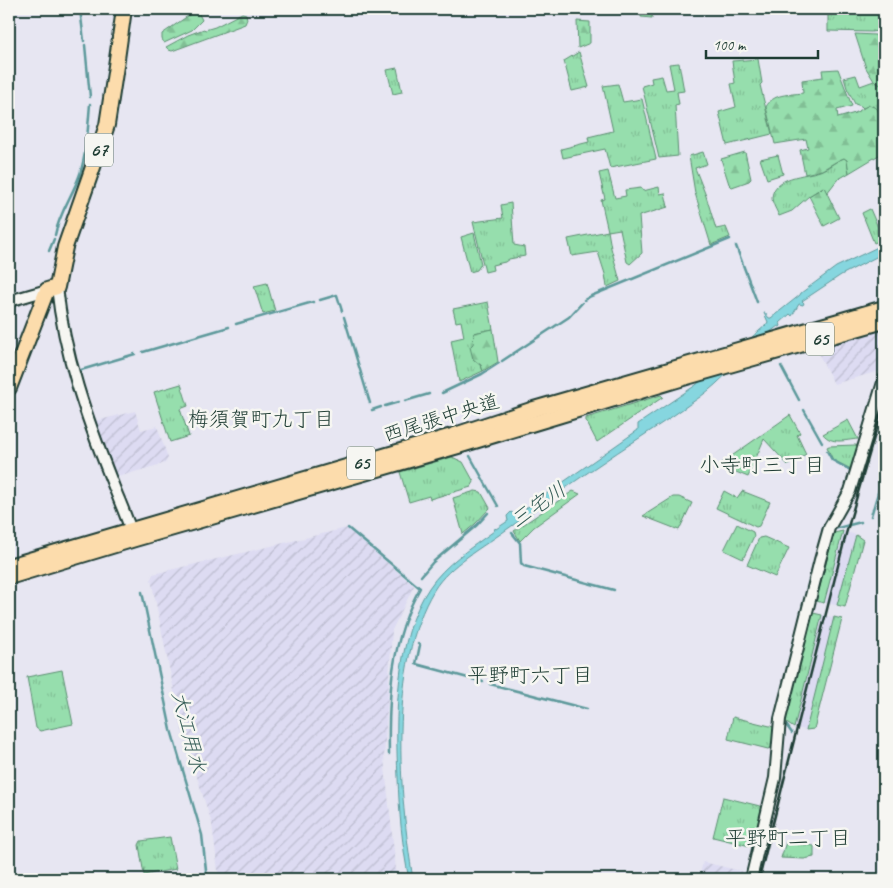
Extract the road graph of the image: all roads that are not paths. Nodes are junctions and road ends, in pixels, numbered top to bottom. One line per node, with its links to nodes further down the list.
1 (124, 9): 2 (main road, 67)
2 (52, 289): 3 (street); 7 (main road, 67); 8 (street)
3 (9, 301)
4 (884, 308): 8 (main road, 西尾張中央道 / 65)
5 (884, 321): 8 (main road, 西尾張中央道 / 65)
6 (884, 380): 11 (street)
7 (9, 388)
8 (133, 535): 9 (main road, 西尾張中央道 / 65); 10 (main road, 西尾張中央道 / 65)
9 (9, 566)
10 (9, 577)
11 (751, 879)

